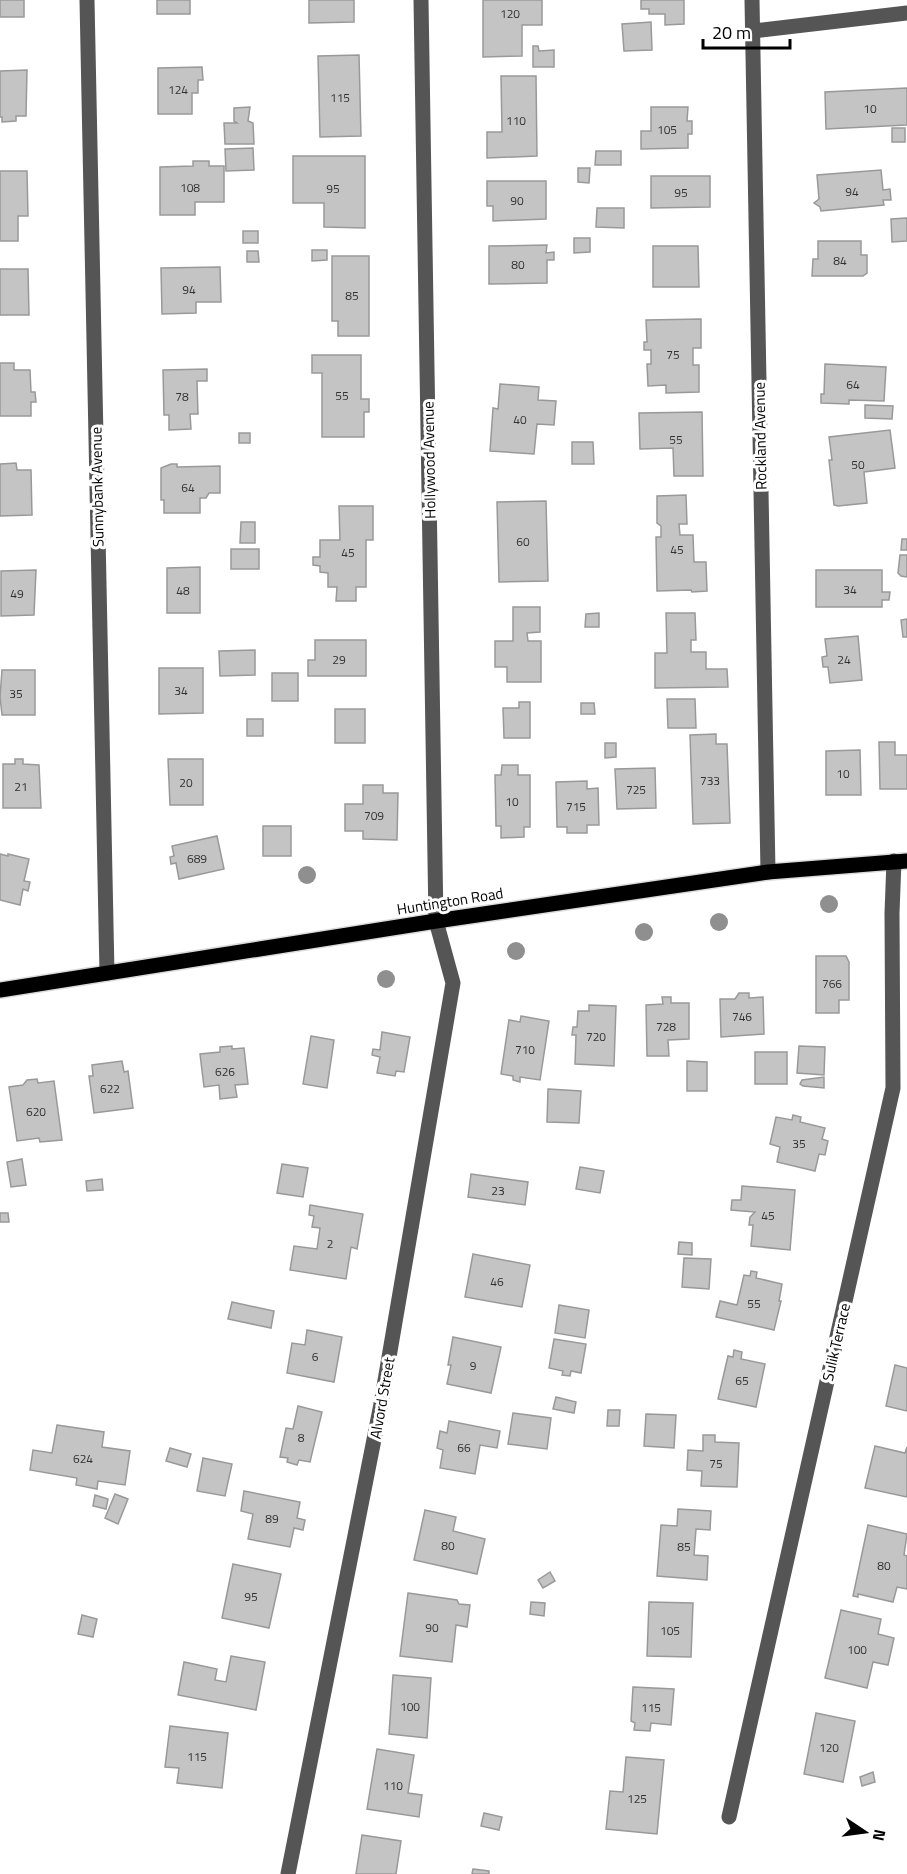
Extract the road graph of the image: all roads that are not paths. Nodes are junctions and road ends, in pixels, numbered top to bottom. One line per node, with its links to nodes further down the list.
1 (87, 0): 9 (street, Sunnybank Avenue)
2 (422, 0): 8 (street, Hollywood Avenue)
3 (753, 0): 5 (street, Rockland Avenue)
4 (907, 13): 5 (street)
5 (753, 31): 7 (street, Rockland Avenue)
6 (901, 861): 7 (main road, Huntington Road); 11 (street, Sulik Terrace)
7 (768, 872): 8 (main road, Huntington Road)
8 (436, 921): 9 (main road, Huntington Road); 12 (street, Alvord Street)
9 (107, 974): 10 (main road, Huntington Road)
10 (0, 990)
11 (729, 1817)
12 (288, 1874)

